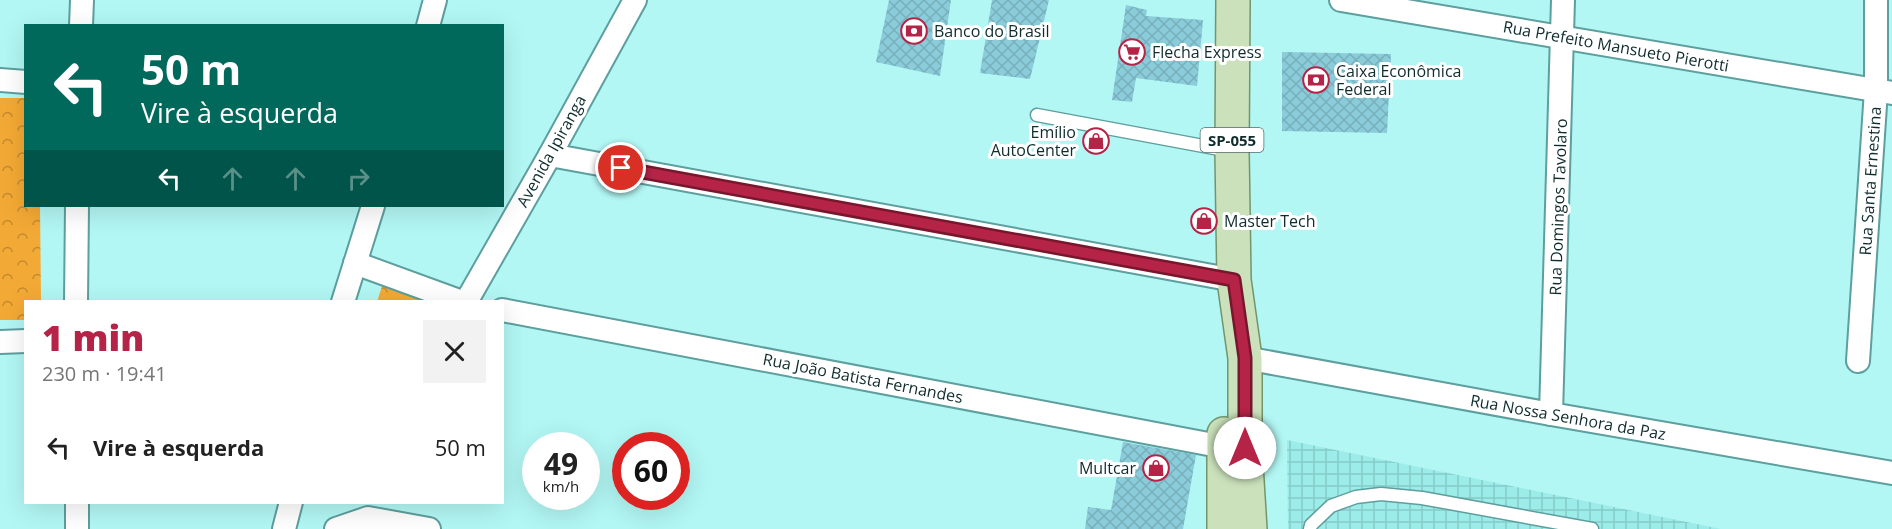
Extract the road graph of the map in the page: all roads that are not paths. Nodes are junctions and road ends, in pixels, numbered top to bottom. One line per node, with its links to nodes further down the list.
1 (82, 0): 8 (street)
2 (435, 0): 9 (street)
3 (635, 0): 16 (street, Avenida Ipiranga)
4 (1233, 0): 15 (main road, SP-055)
5 (1341, 0): 10 (street, Rua Prefeito Mansueto Pierotti)
6 (1563, 0): 10 (street, Rua Domingos Tavolaro)
7 (1876, 0): 13 (street, Rua Santa Ernestina)
8 (81, 24)
9 (429, 24)
10 (1563, 37): 13 (street, Rua Prefeito Mansueto Pierotti); 30 (street, Rua Domingos Tavolaro)
11 (0, 80): 12 (street)
12 (24, 82)
13 (1884, 92): 29 (street, Rua Santa Ernestina)
14 (1038, 114): 15 (lane)
15 (1232, 151): 20 (main road, SP-055)
16 (550, 155): 20 (street); 24 (street, Avenida Ipiranga)
17 (77, 207): 21 (street)
18 (373, 207): 19 (street)
19 (355, 263): 22 (street); 23 (street)
20 (1234, 280): 28 (main road, SP-055); 31 (main road, SP-055)
21 (76, 300)
22 (344, 300)
23 (458, 300)
24 (465, 300)
25 (504, 310): 31 (street, Rua João Batista Fernandes)
26 (24, 341): 27 (street)
27 (0, 342)
28 (1245, 358): 30 (street, Rua Nossa Senhora da Paz); 41 (main road, SP-055)
29 (1858, 361)
30 (1551, 414): 32 (street, Rua Nossa Senhora da Paz)
31 (1224, 447): 40 (main road, SP-055)
32 (1892, 473)
33 (77, 504): 36 (street)
34 (290, 504): 37 (street)
35 (362, 510): 38 (street); 39 (street)
36 (77, 529)
37 (284, 529)
38 (336, 529)
39 (429, 529)
40 (1224, 529)
41 (1250, 529)
42 (1310, 529): 43 (lane)
43 (1592, 529)

